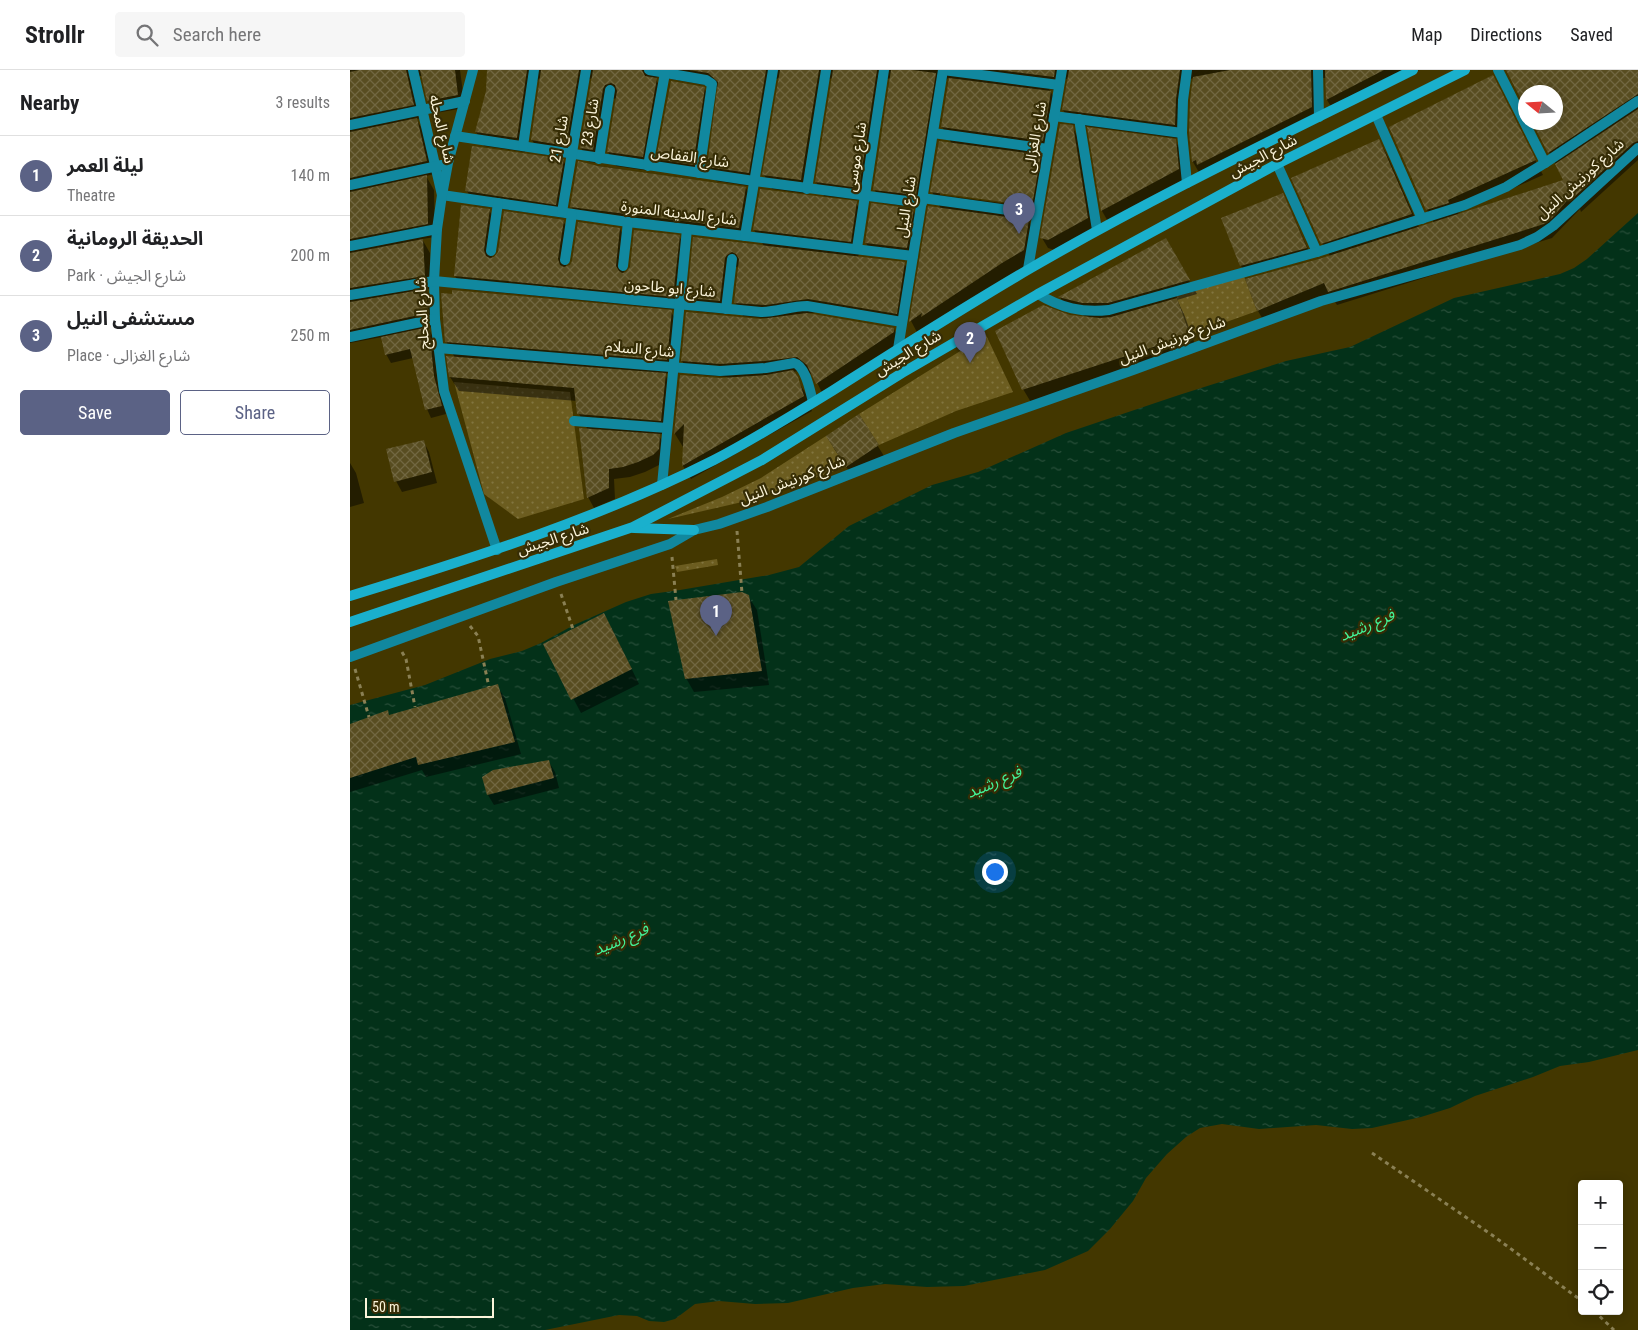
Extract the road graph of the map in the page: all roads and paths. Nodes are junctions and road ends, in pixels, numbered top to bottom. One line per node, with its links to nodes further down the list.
1 (414, 70): 22 (street, شارع المحله)
2 (473, 70): 20 (street, شارع المحلج)
3 (534, 70): 31 (street)
4 (586, 70): 34 (street, شارع 21)
5 (649, 70): 16 (street)
6 (773, 70): 42 (street)
7 (826, 70): 45 (street)
8 (884, 70): 47 (street, شارع موسى)
9 (943, 70): 17 (street); 28 (street, شارع النيل)
10 (1062, 70): 18 (street, شارع الغزالى)
11 (1187, 70): 29 (street)
12 (1318, 70): 25 (street)
13 (1413, 70): 25 (main road, شارع الجيش)
14 (1465, 70): 23 (main road, شارع الجيش)
15 (1498, 70): 38 (street)
16 (665, 73): 39 (street); 41 (street)
17 (1001, 74): 18 (street)
18 (1059, 85): 24 (street, شارع الغزالى)
19 (610, 90): 35 (street, شارع 23)
20 (465, 101): 22 (street); 30 (street, شارع المحلج)
21 (1638, 101): 38 (street)
22 (422, 110): 27 (street); 40 (street, شارع المحله)
23 (1376, 115): 37 (main road, شارع الجيش); 52 (street)
24 (1054, 116): 26 (street); 32 (street, شارع الغزالى)
25 (1319, 117): 43 (main road, شارع الجيش)
26 (1079, 119): 29 (street); 56 (street)
27 (350, 125)
28 (933, 132): 32 (street); 48 (street, شارع النيل)
29 (1182, 133): 43 (street)
30 (455, 136): 31 (street, شارع القفاص); 36 (street, شارع المحلج)
31 (523, 146): 34 (street, شارع القفاص)
32 (1048, 148): 51 (street, شارع الغزالى)
33 (1638, 148): 82 (street, شارع كورنيش النيل)
34 (572, 154): 35 (street, شارع القفاص); 50 (street, شارع 21)
35 (600, 159): 39 (street, شارع القفاص)
36 (448, 163): 40 (street); 46 (street, شارع المحلج)
37 (1277, 164): 61 (street); 68 (main road, شارع الجيش)
38 (1545, 164): 52 (street)
39 (648, 166): 41 (street, شارع القفاص)
40 (435, 167): 44 (street); 46 (street, شارع المحله)
41 (699, 173): 42 (street, شارع القفاص)
42 (754, 181): 45 (street, شارع القفاص); 57 (street)
43 (1187, 183): 56 (main road, شارع الجيش)
44 (350, 185)
45 (807, 189): 47 (street, شارع القفاص)
46 (442, 195): 49 (street, شارع المدينه المنورة); 54 (street, شارع المحلج)
47 (865, 196): 48 (street, شارع القفاص); 59 (street, شارع موسى)
48 (922, 201): 51 (street, شارع القفاص); 62 (street, شارع النيل)
49 (498, 203): 50 (street, شارع المدينه المنورة); 60 (street)
50 (567, 213): 53 (street, شارع المدينه المنورة); 64 (street, شارع 21)
51 (1037, 214): 66 (street, شارع الغزالى)
52 (1422, 219): 61 (street)
53 (628, 222): 55 (street, شارع المدينه المنورة); 65 (street)
54 (437, 229): 58 (street); 67 (street, شارع المحلج)
55 (687, 229): 57 (street, شارع المدينه المنورة); 70 (street)
56 (1097, 230): 66 (main road, شارع الجيش)
57 (745, 236): 59 (street, شارع المدينه المنورة)
58 (350, 246)
59 (857, 248): 62 (street, شارع المدينه المنورة)
60 (491, 251)
61 (1317, 252): 68 (street)
62 (913, 256): 73 (street, شارع النيل)
63 (732, 259): 71 (street)
64 (565, 260)
65 (623, 266)
66 (1028, 269): 76 (main road, شارع الجيش)
67 (434, 281): 69 (street, شارع ابو طاحون); 70 (street, شارع ابو طاحون); 72 (street, شارع المحلج)
68 (1038, 294): 83 (main road, شارع الجيش)
69 (350, 295)
70 (680, 304): 71 (street, شارع ابو طاحون); 77 (street)
71 (726, 309): 73 (street, شارع ابو طاحون)
72 (435, 319): 74 (street); 75 (street, شارع المحلج)
73 (902, 322): 76 (street, شارع النيل)
74 (350, 336)
75 (438, 348): 77 (street, شارع السلام); 86 (street, شارع المحلج)
76 (898, 349): 78 (main road, شارع الجيش)
77 (674, 367): 78 (street, شارع السلام); 80 (street)
78 (813, 402): 81 (main road, شارع الجيش)
79 (574, 421): 80 (street)
80 (667, 428): 81 (street)
81 (662, 485): 86 (main road, شارع الجيش)
82 (736, 517): 84 (street, شارع كورنيش النيل); 87 (path)
83 (633, 528): 84 (main road); 91 (main road, شارع الجيش)
84 (694, 530): 85 (street, شارع كورنيش النيل)
85 (670, 544): 89 (path); 94 (street, شارع كورنيش النيل)
86 (497, 550): 88 (main road, شارع الجيش)
87 (742, 592)
88 (350, 596)
89 (676, 600)
90 (564, 602): 92 (path)
91 (350, 622)
92 (572, 629)
93 (478, 636): 96 (path)
94 (350, 657): 98 (path)
95 (406, 659): 97 (path)
96 (489, 687)
97 (416, 707)
98 (369, 716)
99 (1372, 1153): 100 (path)
100 (1578, 1299)
101 (1598, 1315): 102 (path)
102 (1614, 1330)

